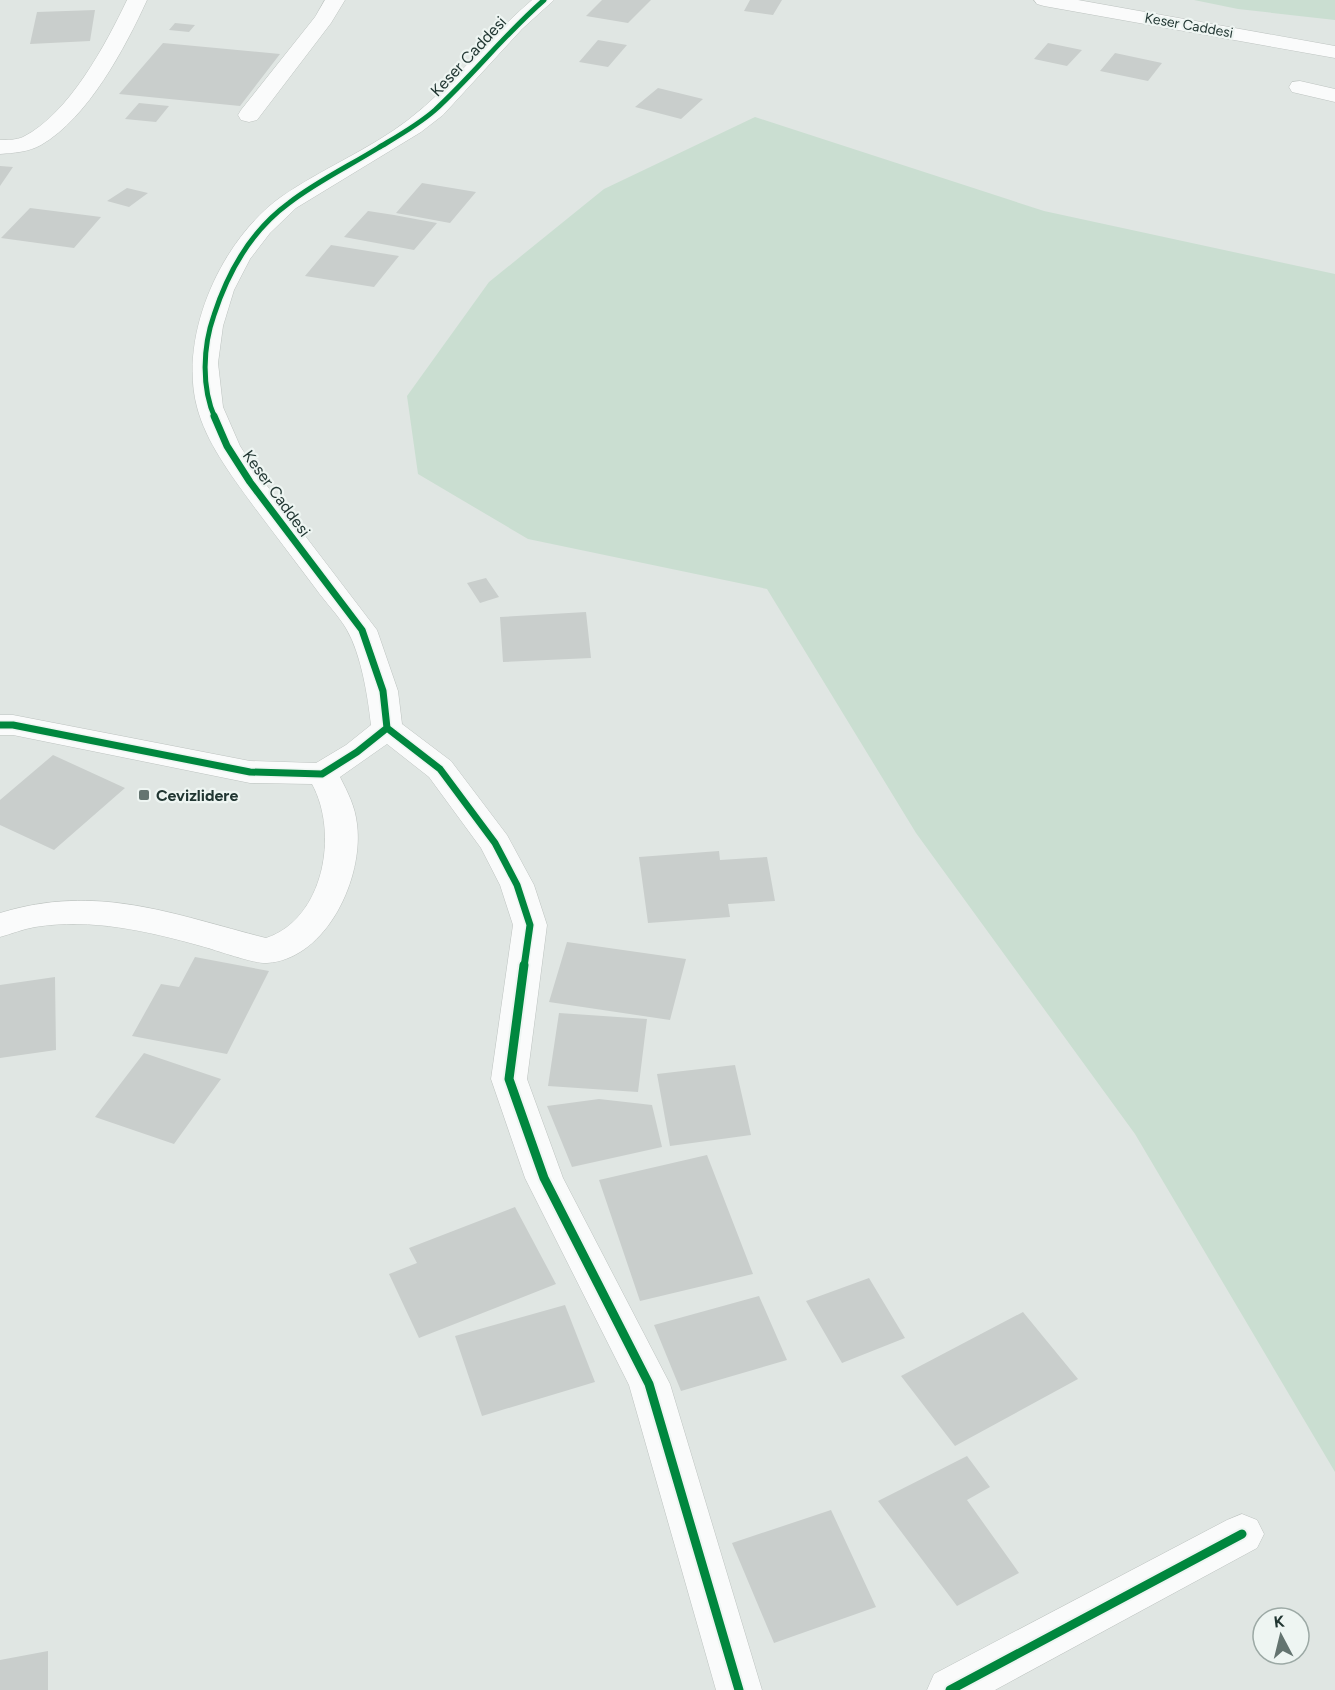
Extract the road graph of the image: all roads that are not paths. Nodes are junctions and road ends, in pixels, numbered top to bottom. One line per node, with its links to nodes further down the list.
1 (137, 0): 9 (street)
2 (335, 0): 8 (street)
3 (544, 0): 11 (street, Keser Caddesi)
4 (1044, 0): 5 (street, Keser Caddesi)
5 (1335, 52)
6 (1300, 87): 7 (street)
7 (1335, 96)
8 (249, 116)
9 (0, 147)
10 (0, 725): 12 (street)
11 (387, 728): 12 (street); 15 (street)
12 (322, 774): 13 (street)
13 (0, 925)
14 (1242, 1534): 16 (street)
15 (739, 1690)
16 (950, 1690)

